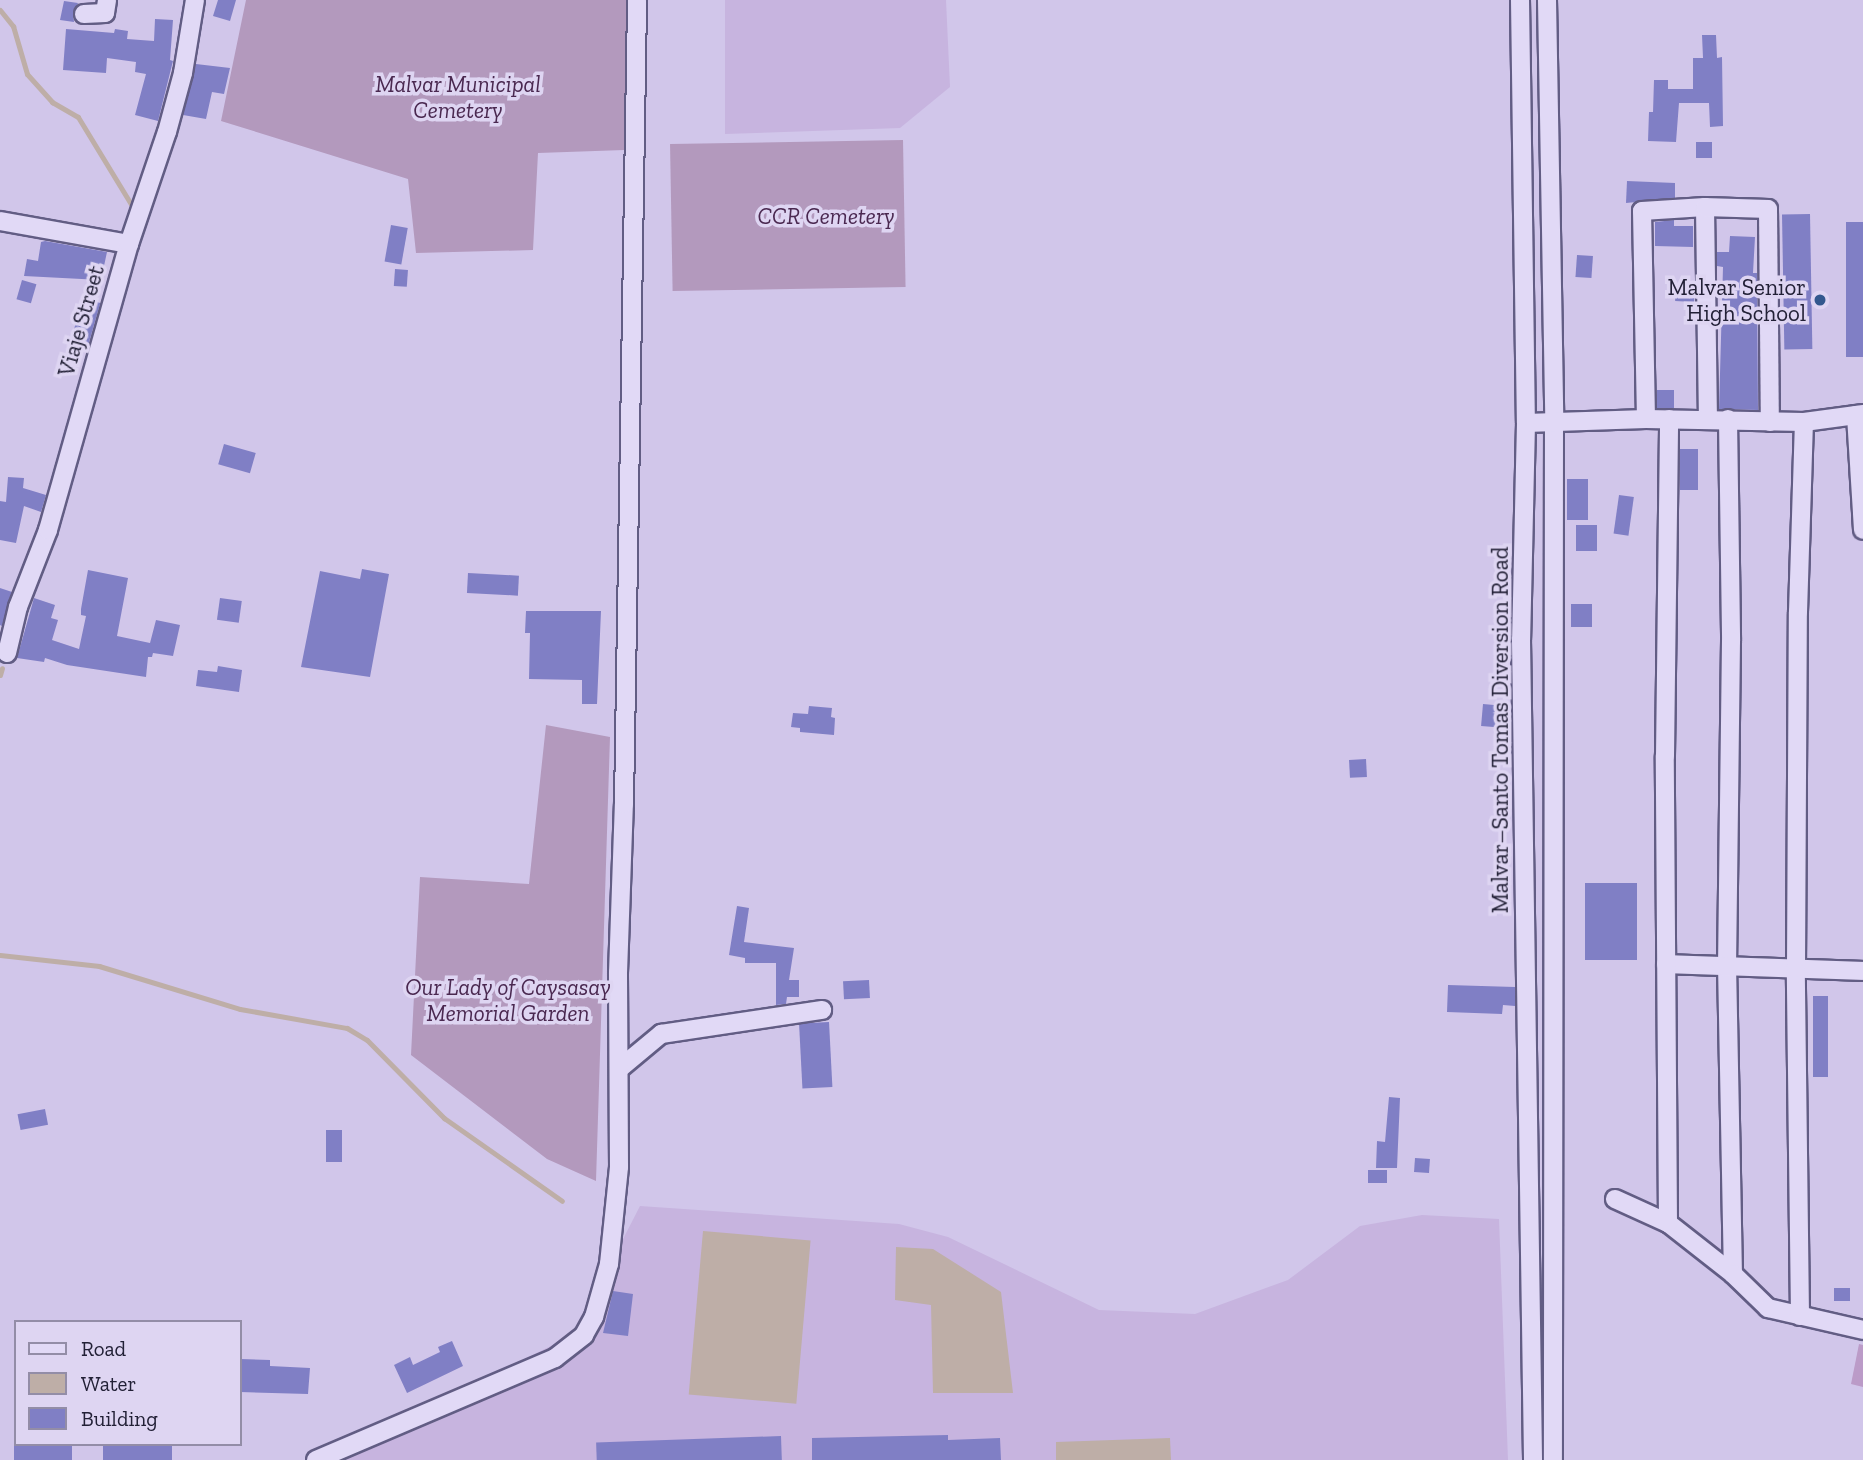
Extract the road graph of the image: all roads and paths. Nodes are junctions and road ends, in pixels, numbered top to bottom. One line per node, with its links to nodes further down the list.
1 (107, 0): 6 (street)
2 (195, 0): 9 (street, Viaje Street)
3 (637, 0): 28 (street)
4 (1520, 0): 18 (street, Malvar–Santo Tomas Diversion Road)
5 (1547, 0): 15 (street)
6 (84, 15)
7 (1705, 207): 11 (street); 14 (street); 16 (street)
8 (0, 220): 9 (street)
9 (129, 244): 21 (street, Viaje Street)
10 (1860, 414): 17 (street); 19 (street)
11 (1646, 419): 12 (street); 15 (street)
12 (1668, 419): 14 (street); 23 (street)
13 (1728, 419): 14 (street); 16 (street); 24 (street)
14 (1708, 420)
15 (1554, 422): 18 (street); 36 (street)
16 (1770, 422): 17 (street)
17 (1804, 422): 25 (street)
18 (1526, 424): 35 (street, Malvar–Santo Tomas Diversion Road)
19 (1863, 530)
20 (0, 606): 21 (street)
21 (18, 607): 22 (street, Viaje Street)
22 (7, 653)
23 (1666, 964): 24 (street); 30 (street)
24 (1727, 964): 25 (street); 31 (street)
25 (1796, 968): 26 (street); 32 (street)
26 (1863, 971)
27 (822, 1010): 28 (street)
28 (619, 1069): 34 (street)
29 (1615, 1199): 30 (street)
30 (1668, 1223): 31 (street)
31 (1733, 1274): 32 (street)
32 (1800, 1317): 33 (street)
33 (1863, 1330)
34 (316, 1460)
35 (1533, 1460)
36 (1553, 1460)

